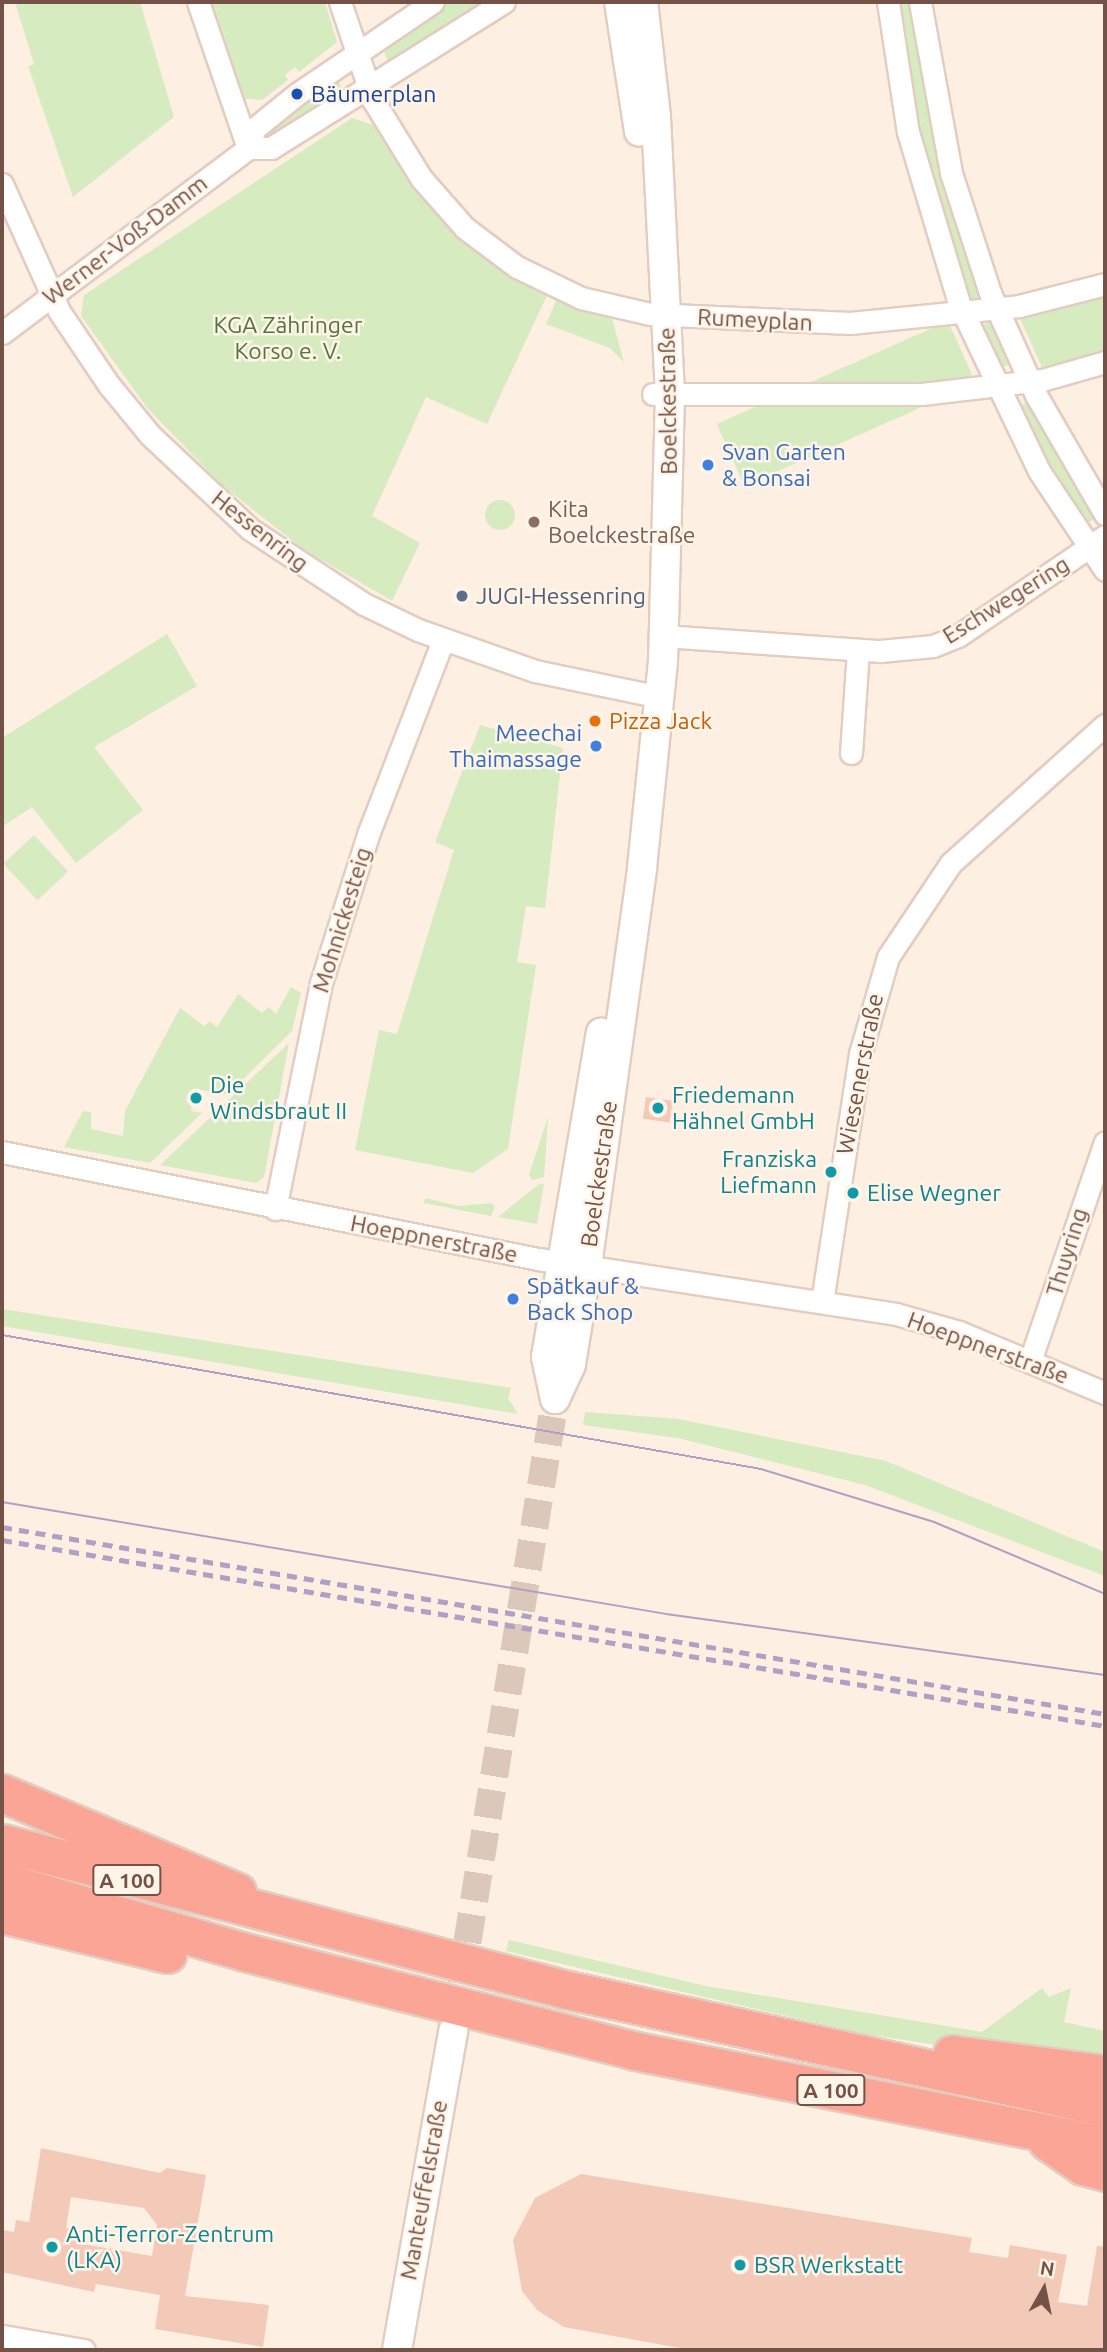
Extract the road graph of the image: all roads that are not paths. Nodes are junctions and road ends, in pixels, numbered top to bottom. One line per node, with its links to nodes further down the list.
1 (198, 2): 12 (street)
2 (340, 2): 9 (street)
3 (433, 2): 9 (street, Werner-Voß-Damm)
4 (504, 2): 11 (street, Werner-Voß-Damm)
5 (619, 2): 10 (main road, Boelckestraße)
6 (643, 2): 10 (main road, Boelckestraße)
7 (888, 2): 18 (street)
8 (920, 2): 16 (street)
9 (356, 51): 11 (street, Rumeyplan); 12 (street, Werner-Voß-Damm)
10 (639, 58): 17 (main road, Boelckestraße)
11 (368, 87): 12 (street, Werner-Voß-Damm); 17 (street, Rumeyplan)
12 (248, 148): 15 (street, Werner-Voß-Damm)
13 (2, 184): 15 (street, Hessenring)
14 (1105, 284): 16 (street, Rumeyplan)
15 (51, 295): 19 (street, Werner-Voß-Damm); 28 (street, Hessenring)
16 (996, 309): 18 (street, Rumeyplan); 21 (street)
17 (659, 314): 18 (street, Rumeyplan); 23 (main road, Boelckestraße)
18 (963, 314): 22 (street)
19 (2, 333)
20 (1105, 362): 21 (street)
21 (1029, 381): 22 (street); 24 (street)
22 (995, 385): 23 (street); 25 (street)
23 (662, 394): 27 (main road, Boelckestraße); 30 (main road, Boelckestraße)
24 (1105, 514)
25 (1097, 541): 26 (street); 29 (street, Eschwegering)
26 (1105, 570)
27 (664, 636): 29 (street, Eschwegering); 30 (main road, Boelckestraße)
28 (443, 640): 30 (street, Hessenring); 35 (street, Mohnickesteig)
29 (858, 650): 32 (street)
30 (652, 695): 36 (main road, Boelckestraße)
31 (1105, 725): 37 (street, Wiesenerstraße)
32 (851, 753)
33 (1105, 1142): 38 (street, Thuyring)
34 (2, 1152): 35 (street, Hoeppnerstraße)
35 (275, 1209): 36 (street, Hoeppnerstraße)
36 (573, 1264): 37 (street, Hoeppnerstraße)
37 (822, 1302): 38 (street, Hoeppnerstraße)
38 (1030, 1361): 39 (street, Hoeppnerstraße)
39 (1105, 1393)
40 (2, 1793): 43 (highway)
41 (2, 1843): 43 (highway, A 100)
42 (2, 1881): 45 (highway, A 100)
43 (254, 1910): 47 (highway, A 100)
44 (2, 1914): 45 (highway)
45 (245, 1952): 50 (highway, A 100)
46 (453, 2031): 55 (main road, Manteuffelstraße)
47 (876, 2061): 48 (highway); 49 (highway, A 100)
48 (1105, 2074)
49 (1105, 2107)
50 (1031, 2130): 51 (highway, A 100); 52 (highway)
51 (1105, 2145)
52 (1105, 2172)
53 (2, 2336): 54 (street)
54 (84, 2350)
55 (397, 2350)

